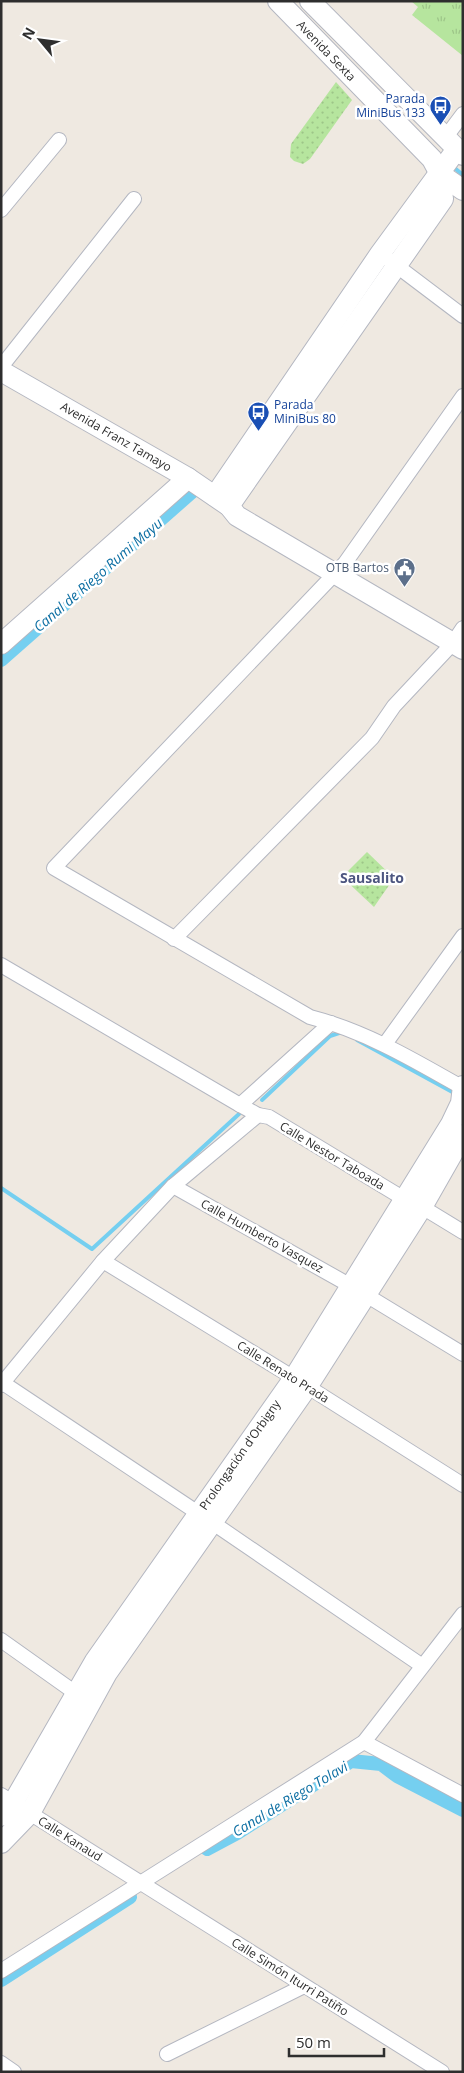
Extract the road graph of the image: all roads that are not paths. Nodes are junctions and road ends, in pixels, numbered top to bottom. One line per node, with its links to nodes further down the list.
1 (278, 1): 2 (main road, Avenida Sexta)
2 (301, 9): 5 (main road, Avenida Sexta); 5 (main road, Avenida Sexta)
3 (463, 114): 5 (street)
4 (59, 140): 8 (street)
5 (450, 157): 6 (main road, Avenida Sexta); 9 (main road)
6 (463, 190)
7 (134, 199): 11 (street)
8 (1, 210)
9 (388, 260): 10 (street); 15 (main road)
10 (463, 316)
11 (1, 367)
12 (1, 371): 14 (main road, Avenida Franz Tamayo)
13 (463, 396): 16 (street)
14 (188, 478): 15 (main road, Avenida Franz Tamayo); 18 (main road)
15 (222, 501): 16 (main road, Avenida Franz Tamayo)
16 (340, 567): 17 (main road, Avenida Franz Tamayo); 20 (street)
17 (460, 637): 20 (street)
18 (1, 644)
19 (463, 936): 23 (street)
20 (174, 939): 22 (street)
21 (1, 965): 25 (street, Calle Nestor Taboada)
22 (331, 1023): 23 (street); 25 (street)
23 (385, 1044): 24 (street)
24 (462, 1094): 29 (main road, Prolongación d'Orbigny)
25 (240, 1105): 26 (street, Calle Nestor Taboada)
26 (258, 1115): 28 (street); 29 (street, Calle Nestor Taboada)
27 (463, 1135): 29 (main road, Prolongación d'Orbigny)
28 (174, 1186): 31 (street); 32 (street, Calle Humberto Vasquez)
29 (414, 1204): 30 (street, Calle Nestor Taboada); 32 (main road, Prolongación d'Orbigny)
30 (463, 1232)
31 (103, 1261): 34 (street, Calle Renato Prada); 35 (street)
32 (359, 1290): 33 (street, Calle Humberto Vasquez); 34 (main road, Prolongación d'Orbigny)
33 (463, 1354)
34 (300, 1383): 36 (street, Calle Renato Prada); 37 (main road, Prolongación d'Orbigny)
35 (2, 1384): 37 (street)
36 (463, 1485)
37 (207, 1518): 40 (street); 41 (main road, Prolongación d'Orbigny); 44 (main road, Prolongación d'Orbigny)
38 (463, 1614): 40 (street)
39 (1, 1640): 41 (street)
40 (421, 1665): 42 (street)
41 (77, 1694): 44 (main road, Prolongación d'Orbigny)
42 (364, 1742): 43 (street); 46 (street)
43 (463, 1795)
44 (11, 1807): 45 (main road, Prolongación d'Orbigny); 46 (street, Calle Kanaud)
45 (1, 1843)
46 (139, 1883): 47 (street); 48 (street, Calle Simón Iturri Patiño)
47 (1, 1971)
48 (304, 1986): 49 (street); 52 (street, Calle Simón Iturri Patiño)
49 (167, 2054)
50 (1, 2063): 51 (street)
51 (14, 2072)
52 (442, 2072)

